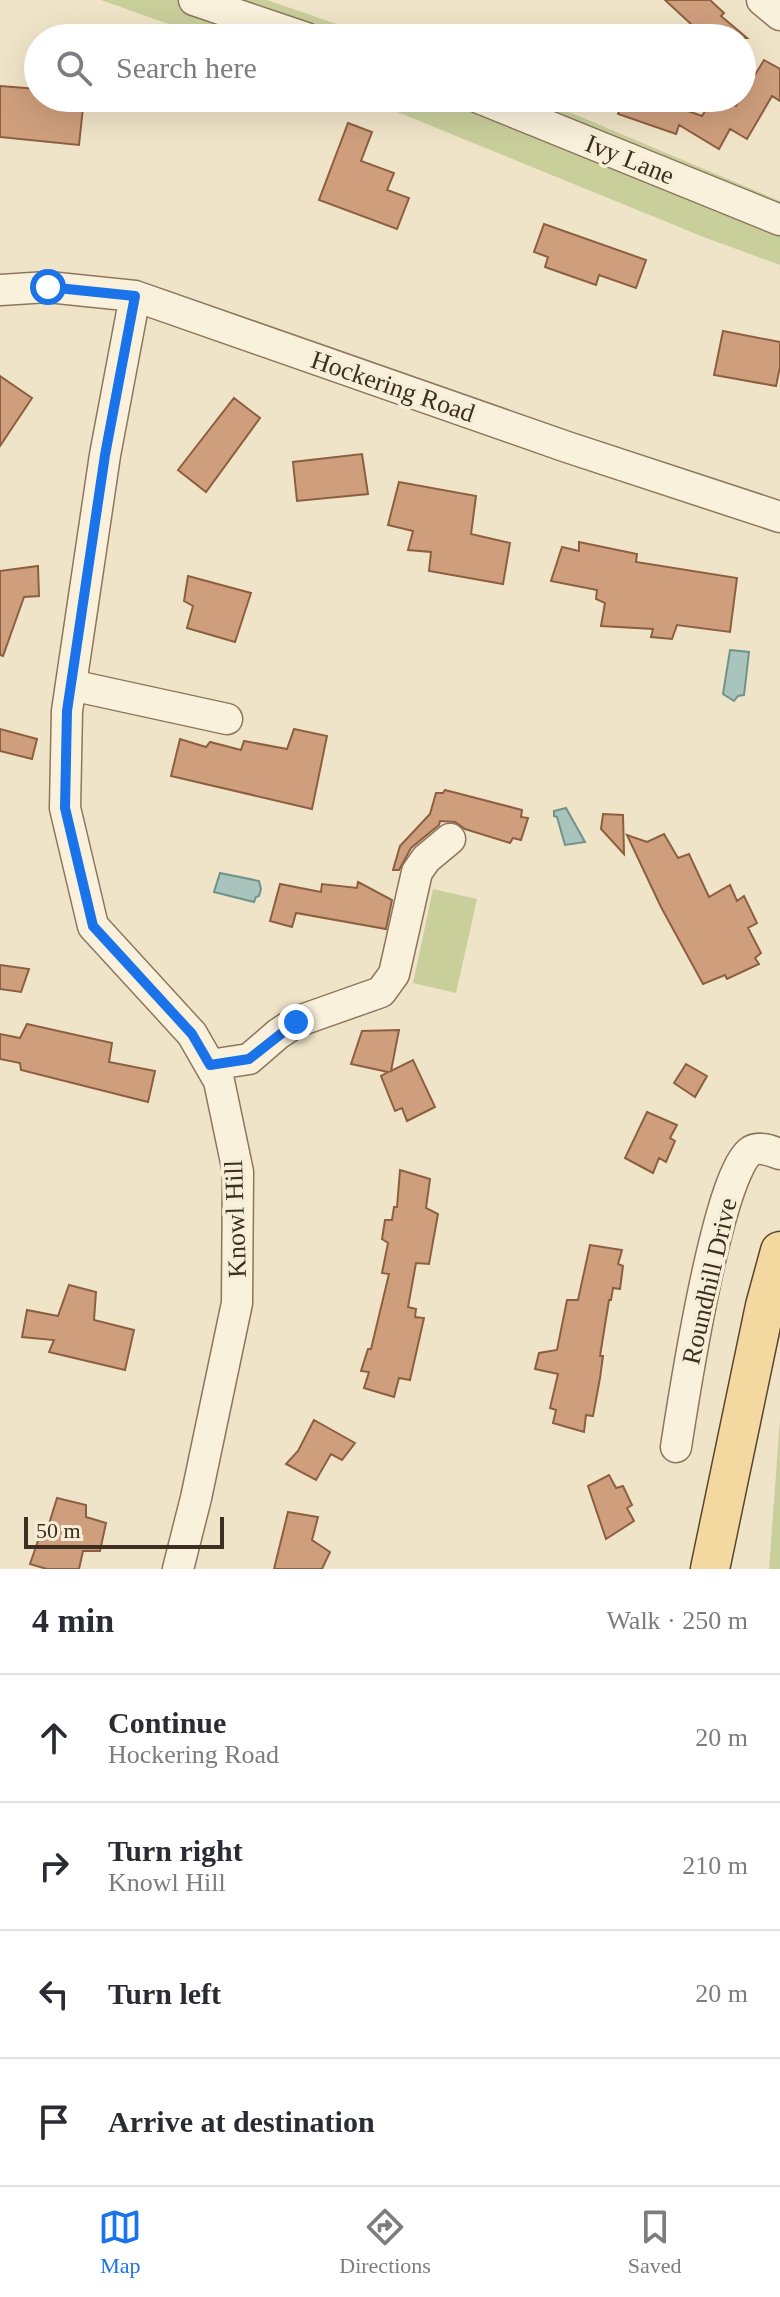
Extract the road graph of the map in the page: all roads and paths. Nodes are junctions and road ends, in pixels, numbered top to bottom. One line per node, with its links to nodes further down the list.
1 (194, 0): 4 (street)
2 (762, 0): 3 (street)
3 (780, 15)
4 (265, 24)
5 (514, 112): 6 (street, Ivy Lane)
6 (780, 220)
7 (0, 290): 8 (street, Hockering Road)
8 (135, 296): 9 (street, Hockering Road); 10 (street, Knowl Hill)
9 (780, 517)
10 (71, 685): 11 (street); 13 (street, Knowl Hill)
11 (227, 719)
12 (450, 839): 13 (street)
13 (210, 1065): 17 (street, Knowl Hill)
14 (780, 1154): 16 (street, Roundhill Drive)
15 (780, 1251): 18 (main road)
16 (676, 1447)
17 (178, 1569)
18 (710, 1569)

